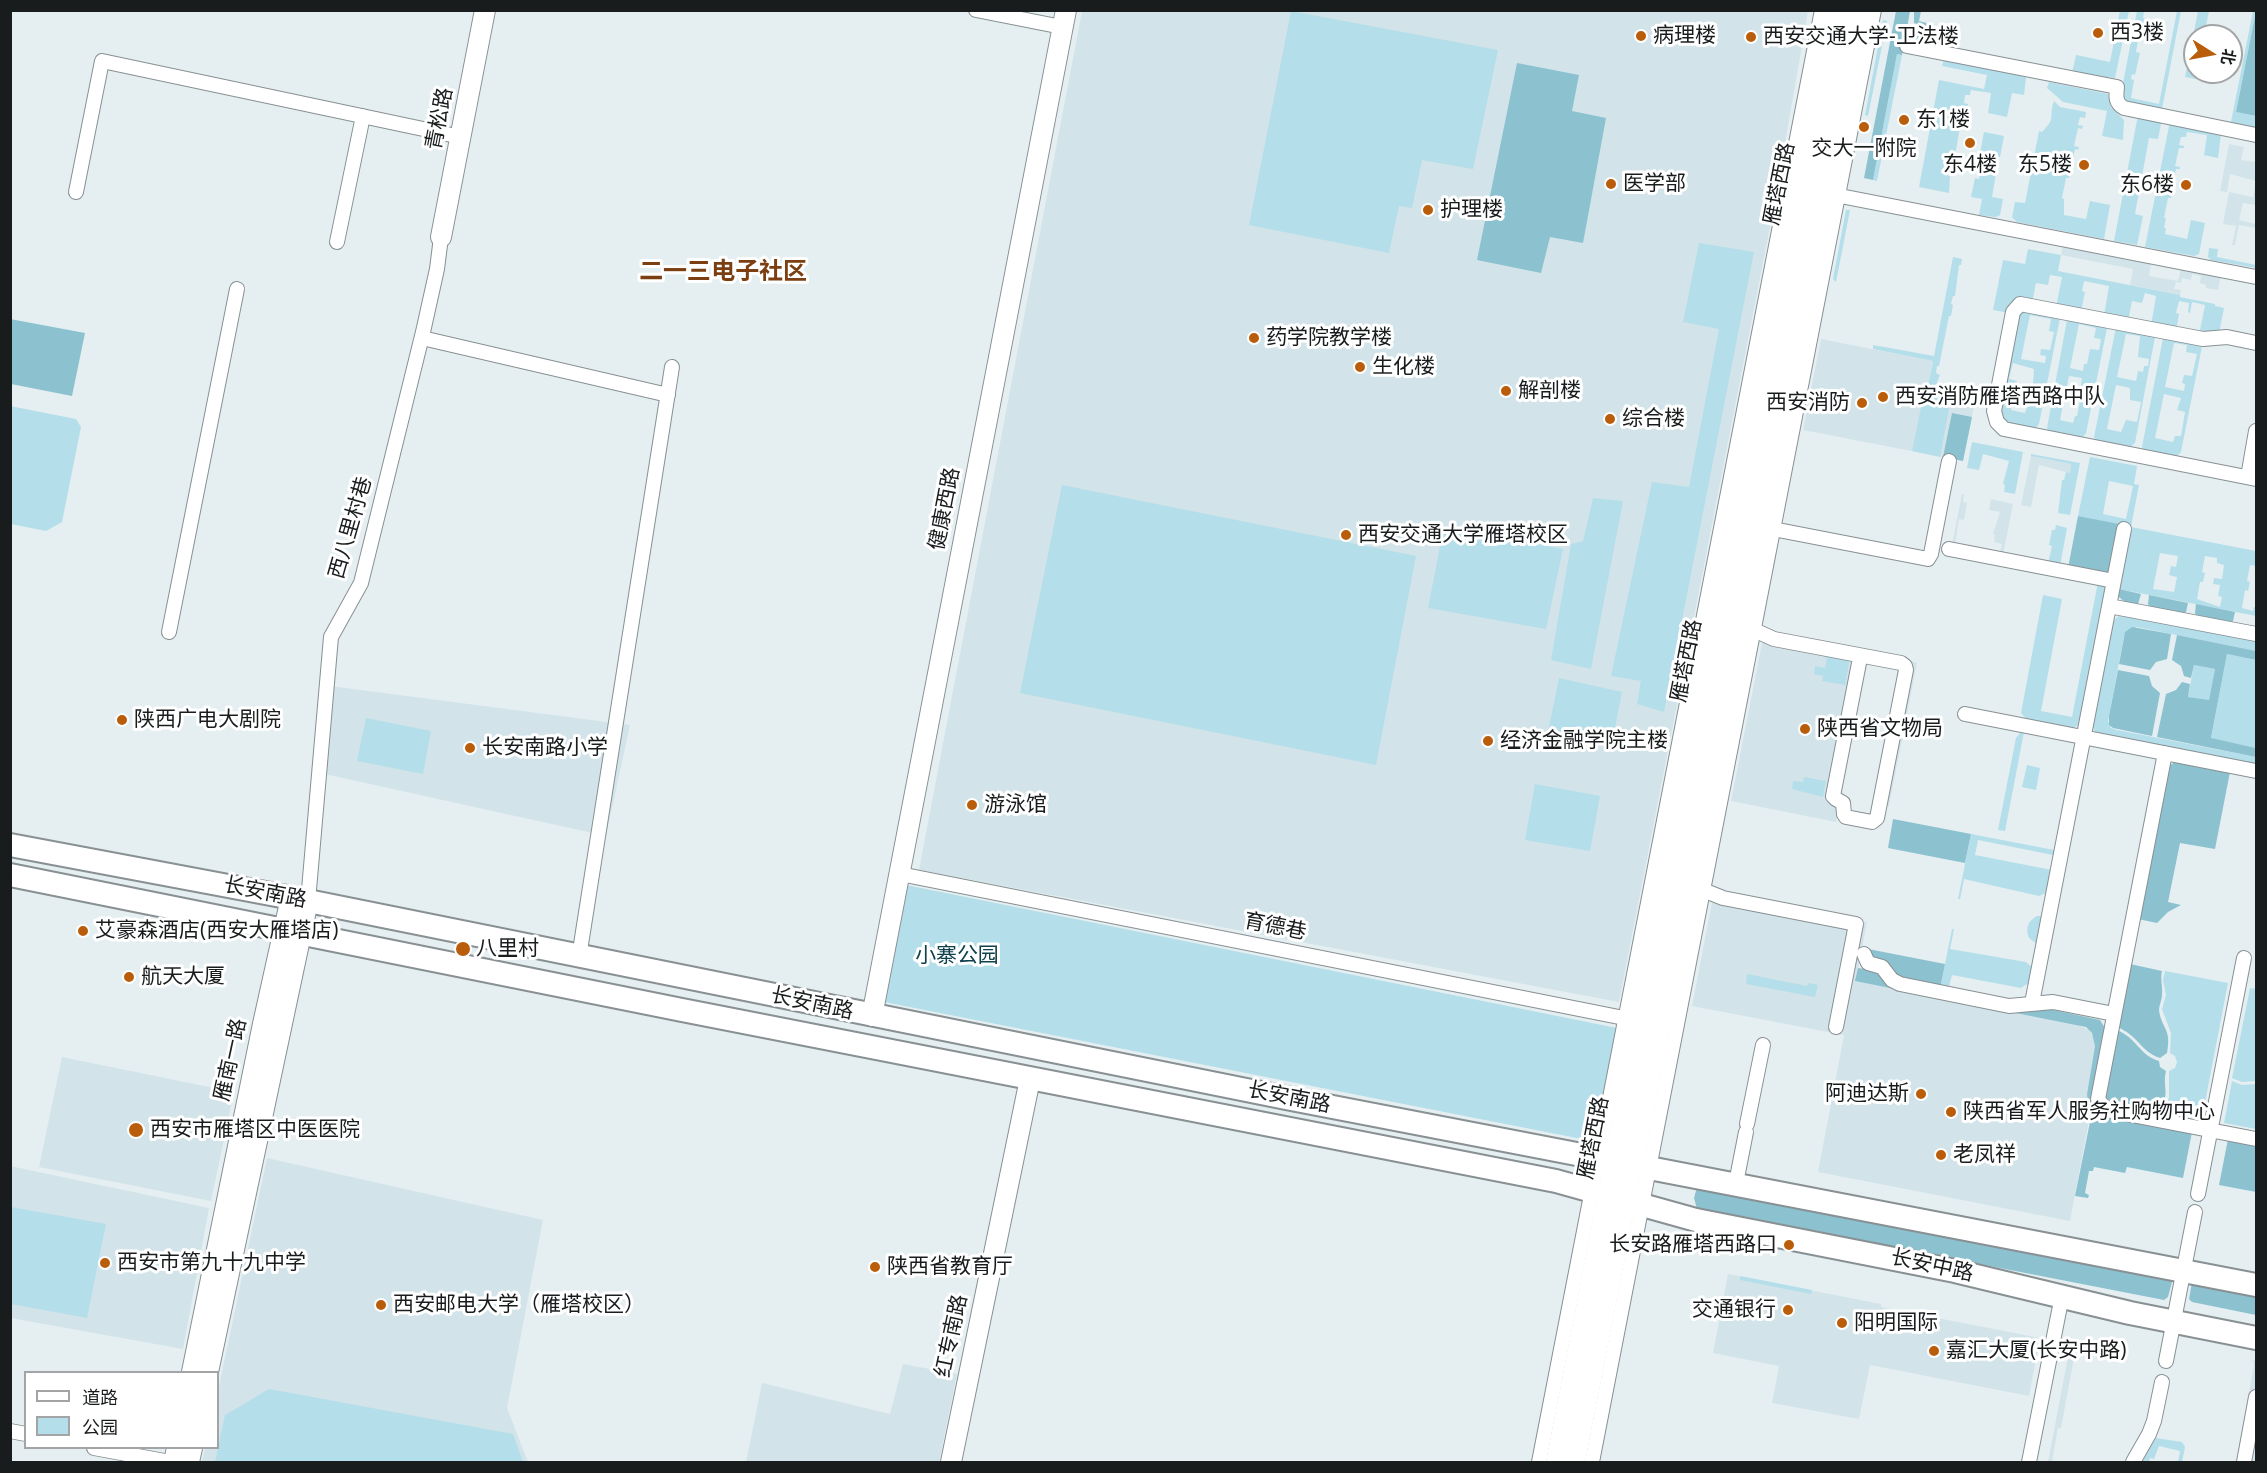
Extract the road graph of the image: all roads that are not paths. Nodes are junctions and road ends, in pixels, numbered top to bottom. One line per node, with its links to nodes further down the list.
1 (485, 10): 11 (main road, 青松路)
2 (976, 10): 7 (street)
3 (1822, 10): 50 (street)
4 (1838, 10): 50 (main road, 雁塔西路)
5 (1858, 10): 13 (main road, 雁塔西路)
6 (1874, 10): 13 (street)
7 (1064, 19): 39 (main road, 健康西路)
8 (1907, 46): 10 (street)
9 (363, 116): 11 (street); 12 (street); 15 (street)
10 (2256, 135)
11 (461, 136): 14 (main road, 青松路)
12 (76, 192)
13 (1830, 194): 16 (street); 26 (street); 56 (main road, 雁塔西路)
14 (441, 237): 18 (street, 西八里村巷)
15 (338, 243)
16 (2256, 277)
17 (237, 290): 31 (street)
18 (422, 338): 21 (street); 42 (street, 西八里村巷)
19 (2256, 343): 24 (street)
20 (672, 367): 21 (street)
21 (668, 395): 45 (street)
22 (2256, 431): 24 (street)
23 (1949, 461): 26 (street)
24 (2252, 478)
25 (2124, 529): 28 (street)
26 (1773, 530): 30 (street)
27 (1949, 549): 28 (street)
28 (2114, 581): 29 (street)
29 (2109, 606): 32 (street); 35 (street)
30 (1754, 630): 33 (street); 41 (street)
31 (169, 632)
32 (2256, 634)
33 (1859, 663)
34 (1965, 714): 35 (street)
35 (2084, 737): 36 (street); 47 (street)
36 (2164, 753): 37 (street); 48 (street)
37 (2256, 771)
38 (10, 845): 42 (main road, 长安南路)
39 (900, 874): 49 (main road, 健康西路); 50 (street, 育德巷)
40 (10, 876): 43 (main road, 长安南路)
41 (1703, 890): 51 (street); 56 (street)
42 (299, 900): 43 (main road, 雁南一路); 45 (main road, 长安南路)
43 (293, 931): 53 (main road, 长安南路); 67 (main road, 雁南一路); 68 (main road, 雁南一路)
44 (1864, 954): 48 (street)
45 (579, 957): 49 (main road, 长安南路)
46 (2244, 958): 54 (street)
47 (2032, 1003)
48 (2114, 1014): 54 (street)
49 (872, 1016): 56 (main road, 长安南路)
50 (1634, 1020): 56 (main road, 雁塔西路)
51 (1836, 1028)
52 (1763, 1045): 57 (street)
53 (1030, 1079): 59 (main road, 长安南路); 73 (main road, 红专南路)
54 (2211, 1130): 55 (street); 58 (street)
55 (2256, 1139)
56 (1624, 1162): 57 (main road, 长安中路); 59 (main road, 雁塔西路); 59 (street)
57 (1736, 1183): 61 (main road, 长安中路)
58 (2198, 1194)
59 (1617, 1198): 63 (main road, 长安中路); 74 (street); 75 (main road, 雁塔西路); 76 (main road, 雁塔西路); 77 (street)
60 (2195, 1212): 61 (street)
61 (2184, 1270): 62 (main road, 长安中路); 64 (street)
62 (2256, 1285)
63 (2062, 1296): 64 (main road, 长安中路); 78 (street)
64 (2174, 1322): 65 (main road, 长安中路); 66 (street)
65 (2256, 1338)
66 (2166, 1361)
67 (192, 1371)
68 (208, 1371)
69 (2162, 1382): 79 (street)
70 (2256, 1397): 80 (street)
71 (100, 1449): 72 (street)
72 (172, 1462)
73 (951, 1462)
74 (1539, 1462)
75 (1556, 1462)
76 (1575, 1462)
77 (1592, 1462)
78 (2030, 1462)
79 (2133, 1462)
80 (2244, 1462)

